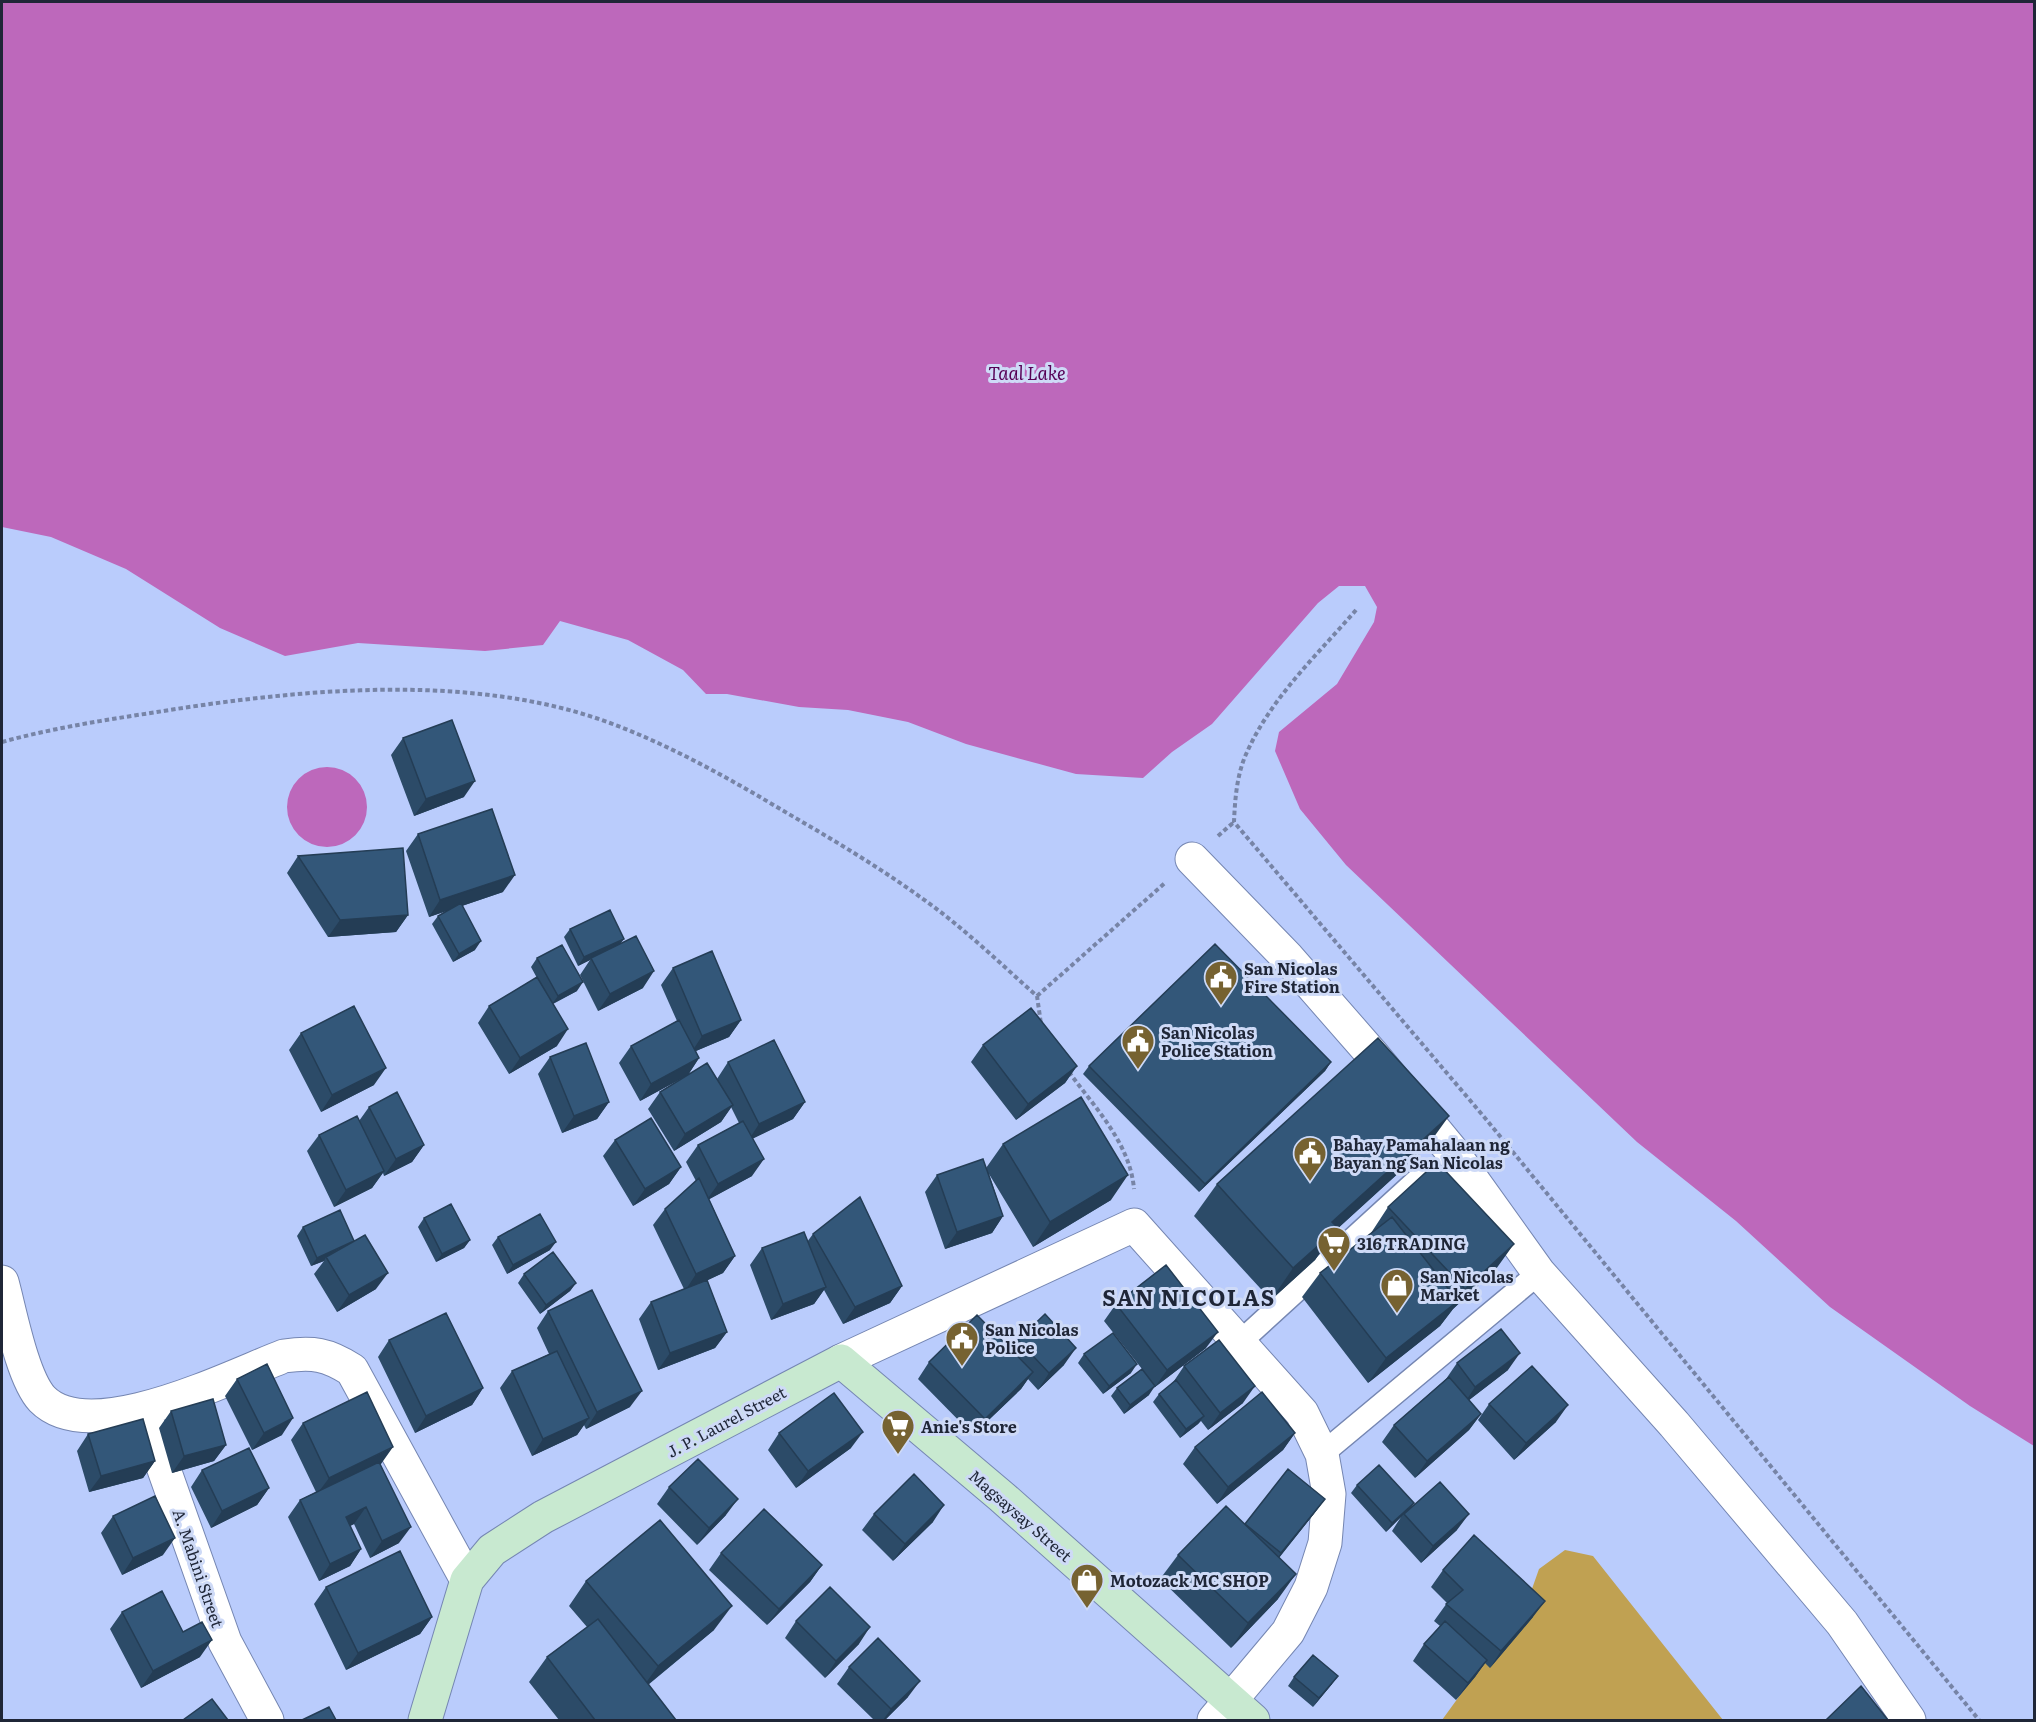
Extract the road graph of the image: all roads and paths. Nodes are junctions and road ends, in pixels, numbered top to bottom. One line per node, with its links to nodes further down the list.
1 (1356, 610): 20 (path)
2 (2, 741): 4 (path)
3 (1192, 859): 4 (path); 7 (street)
4 (1037, 996): 5 (path)
5 (1042, 1029)
6 (1065, 1066): 8 (path)
7 (1451, 1150): 9 (street); 11 (lane)
8 (1134, 1225): 11 (street); 12 (street, J. P. Laurel Street)
9 (1539, 1273): 14 (lane); 19 (street)
10 (2, 1282): 13 (street)
11 (1239, 1343): 14 (street)
12 (841, 1361): 15 (main road, J. P. Laurel Street); 16 (main road, Magsaysay Street)
13 (143, 1410): 15 (street); 17 (street, A. Mabini Street)
14 (1322, 1454): 16 (street)
15 (467, 1580): 18 (main road, J. P. Laurel Street)
16 (1232, 1714)
17 (267, 1720)
18 (425, 1720)
19 (1909, 1720)
20 (1979, 1720)

